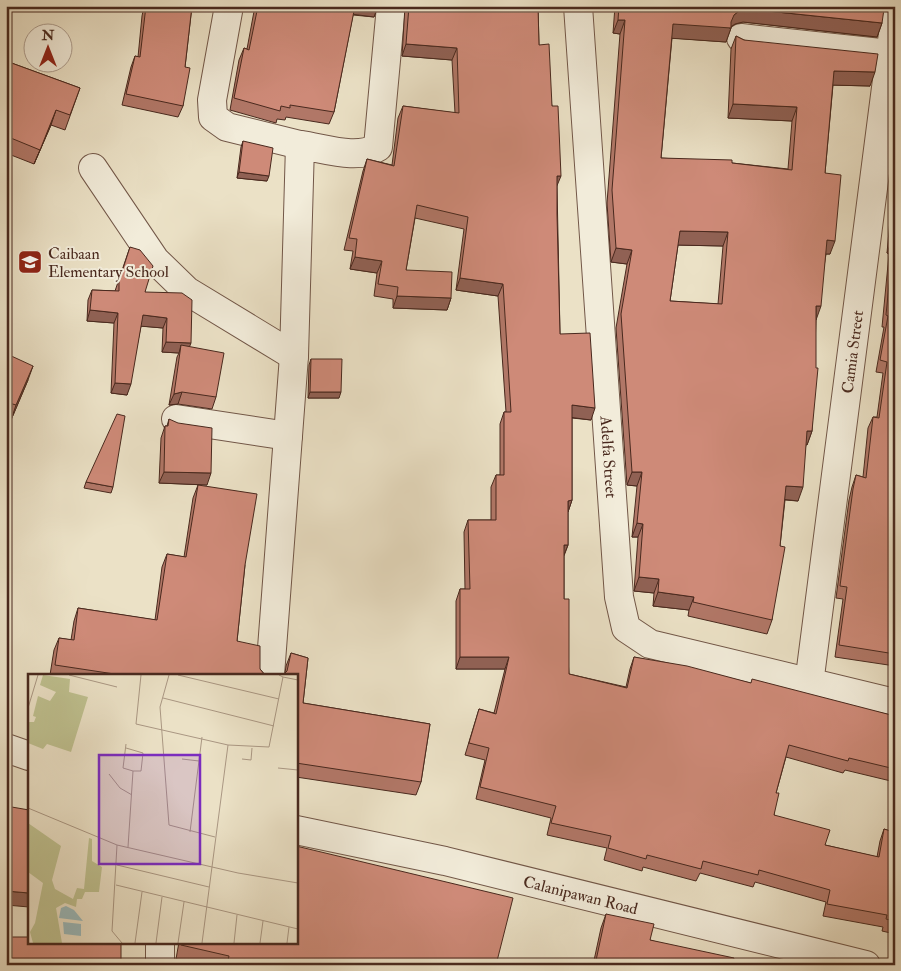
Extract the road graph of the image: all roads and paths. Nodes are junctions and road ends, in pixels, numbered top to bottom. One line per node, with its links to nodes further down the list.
1 (229, 6): 7 (street)
2 (391, 6): 7 (street)
3 (578, 6): 13 (street, Adelfa Street)
4 (895, 18): 6 (street, Camia Street)
5 (741, 38): 6 (street)
6 (890, 54): 13 (street, Camia Street)
7 (300, 145): 9 (street)
8 (93, 168): 9 (street)
9 (294, 356): 11 (street)
10 (176, 419): 11 (street)
11 (288, 436): 12 (street)
12 (270, 674)
13 (809, 684): 14 (street, Adelfa Street)
14 (895, 703)
15 (6, 748): 16 (street)
16 (28, 756)
17 (298, 830): 20 (street, Calanipawan Road)
18 (160, 944): 19 (street)
19 (160, 965)
20 (866, 965)

